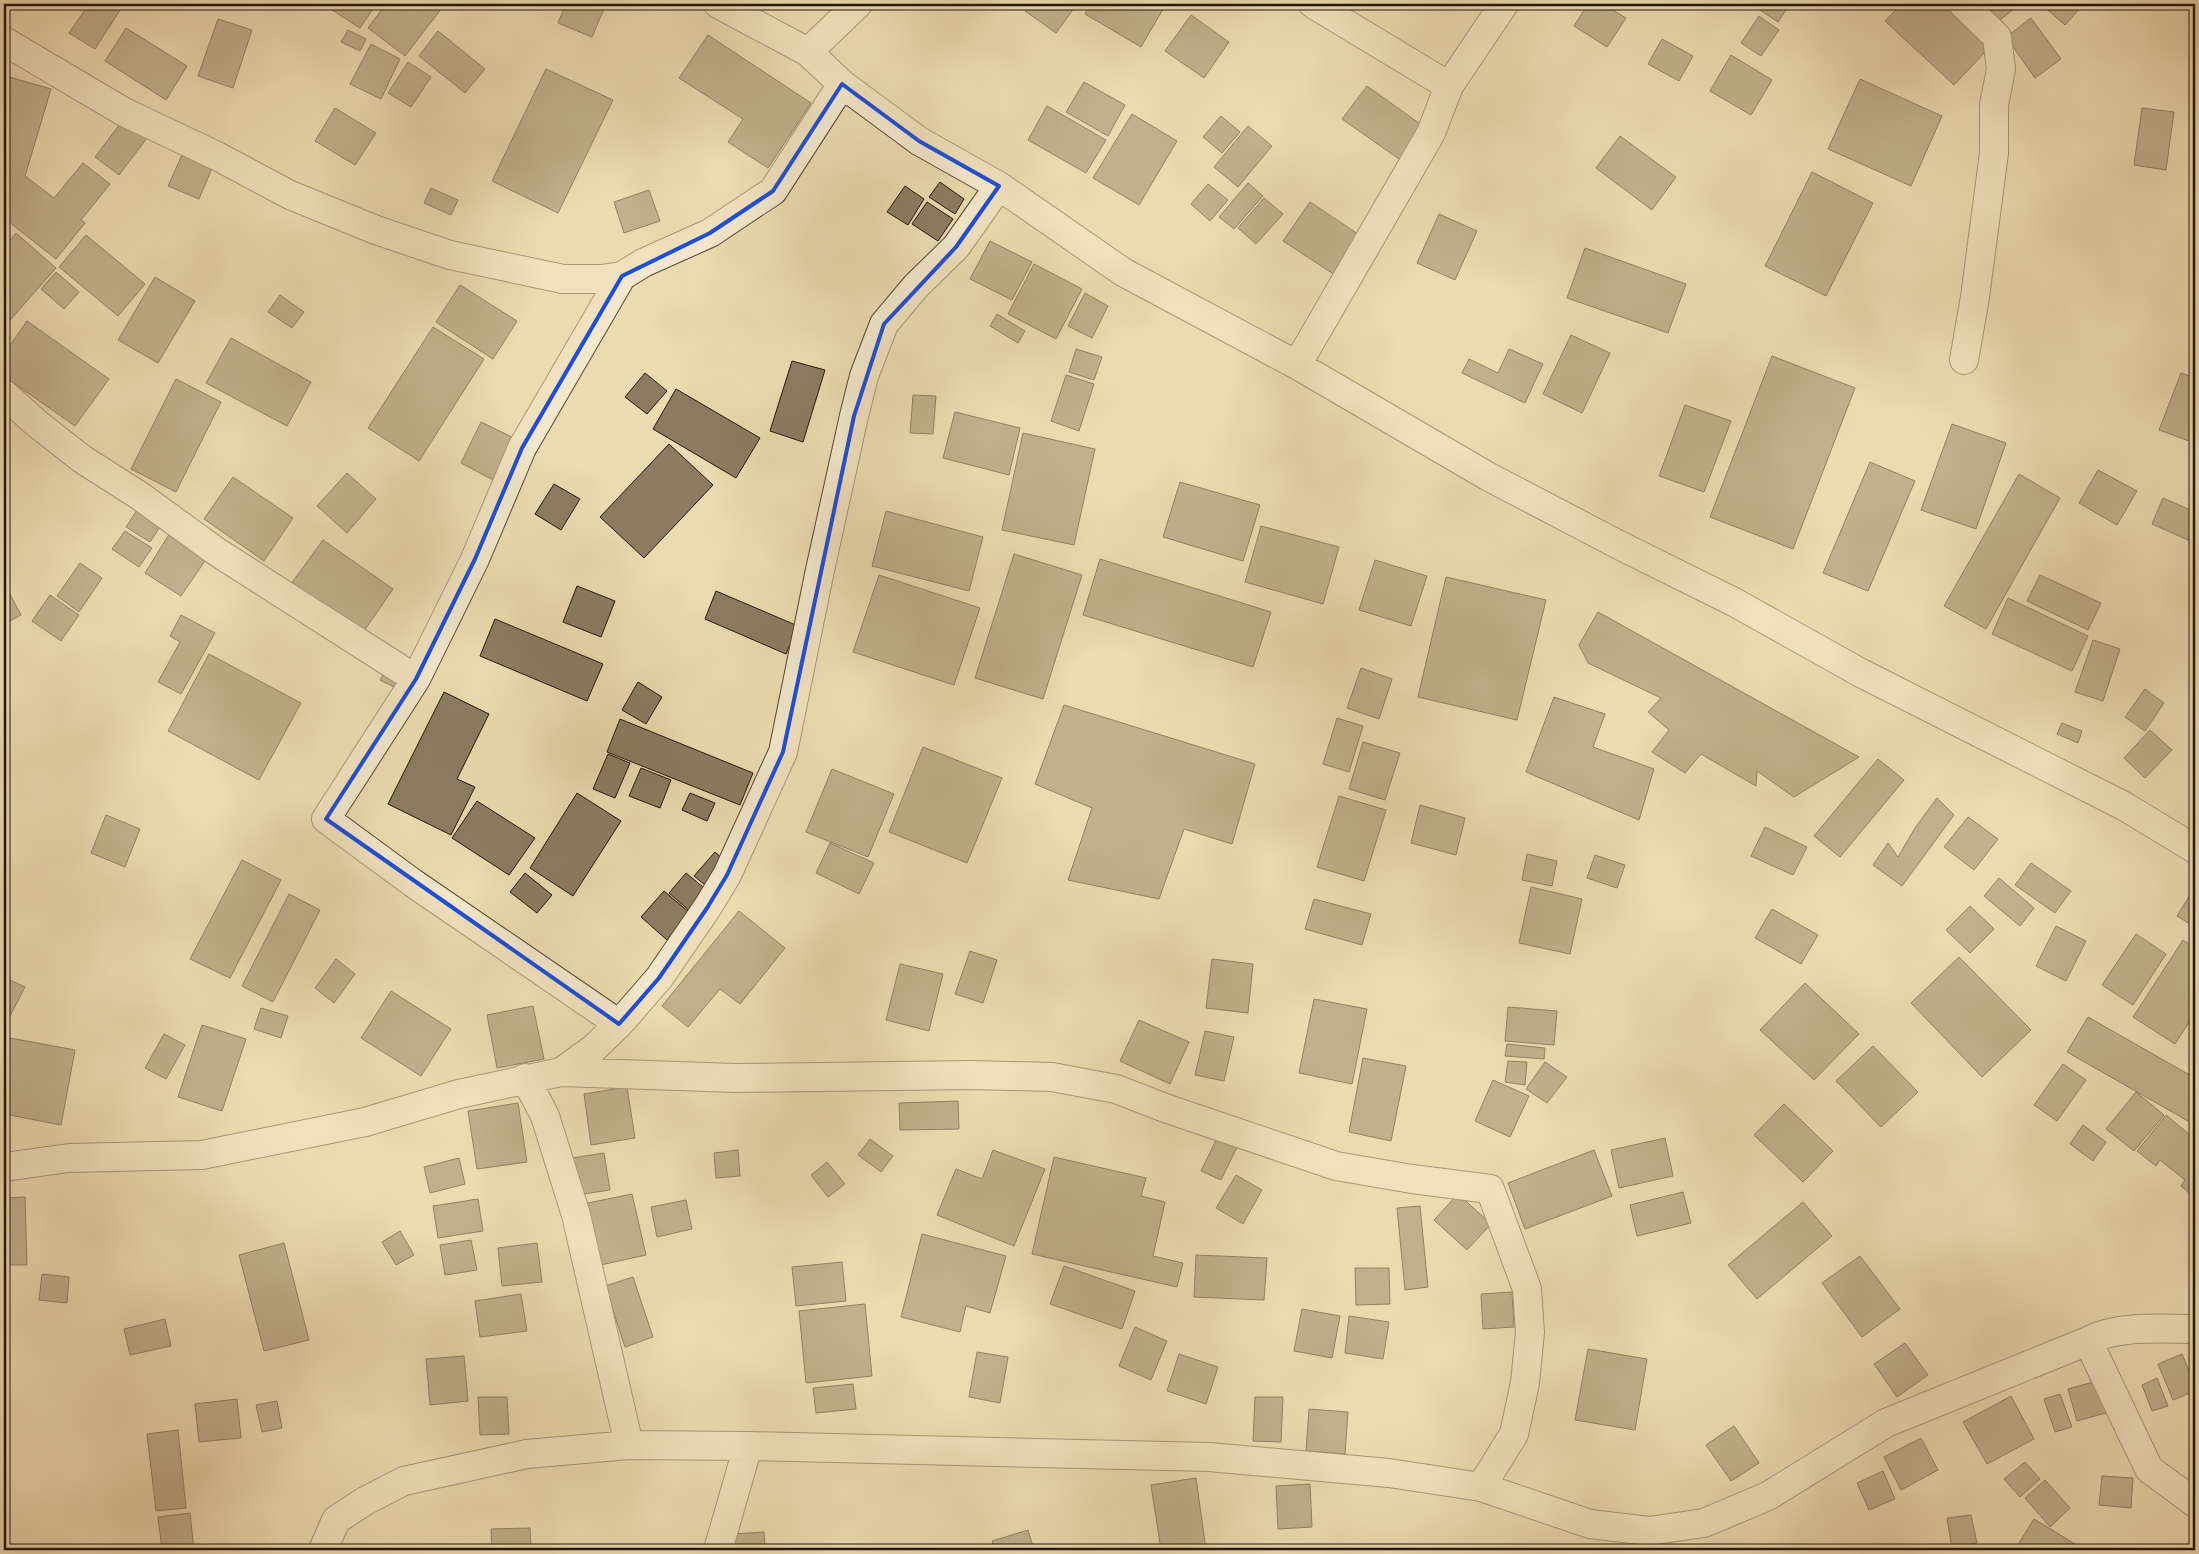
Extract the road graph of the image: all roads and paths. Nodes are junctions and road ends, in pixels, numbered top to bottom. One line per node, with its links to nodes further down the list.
1 (718, 4): 7 (street)
2 (858, 4): 7 (street)
3 (1313, 4): 9 (street)
4 (1504, 4): 9 (street)
5 (1963, 4): 12 (street)
6 (4, 41): 11 (street)
7 (808, 52): 8 (street)
8 (842, 84): 10 (street); 11 (street)
9 (1449, 86): 13 (street)
10 (999, 186): 13 (street); 17 (street)
11 (622, 276): 15 (street)
12 (1964, 360)
13 (1297, 365): 16 (street)
14 (4, 394): 15 (street)
15 (416, 679): 17 (street)
16 (2195, 849)
17 (619, 1024): 18 (street)
18 (561, 1072): 19 (street); 25 (street)
19 (525, 1078): 20 (street); 23 (street)
20 (4, 1167)
21 (2195, 1329): 22 (street)
22 (2088, 1341): 25 (street); 26 (street)
23 (629, 1445): 24 (street); 27 (street)
24 (748, 1446): 25 (street); 28 (street)
25 (1481, 1487)
26 (2195, 1503)
27 (323, 1550)
28 (718, 1550)

